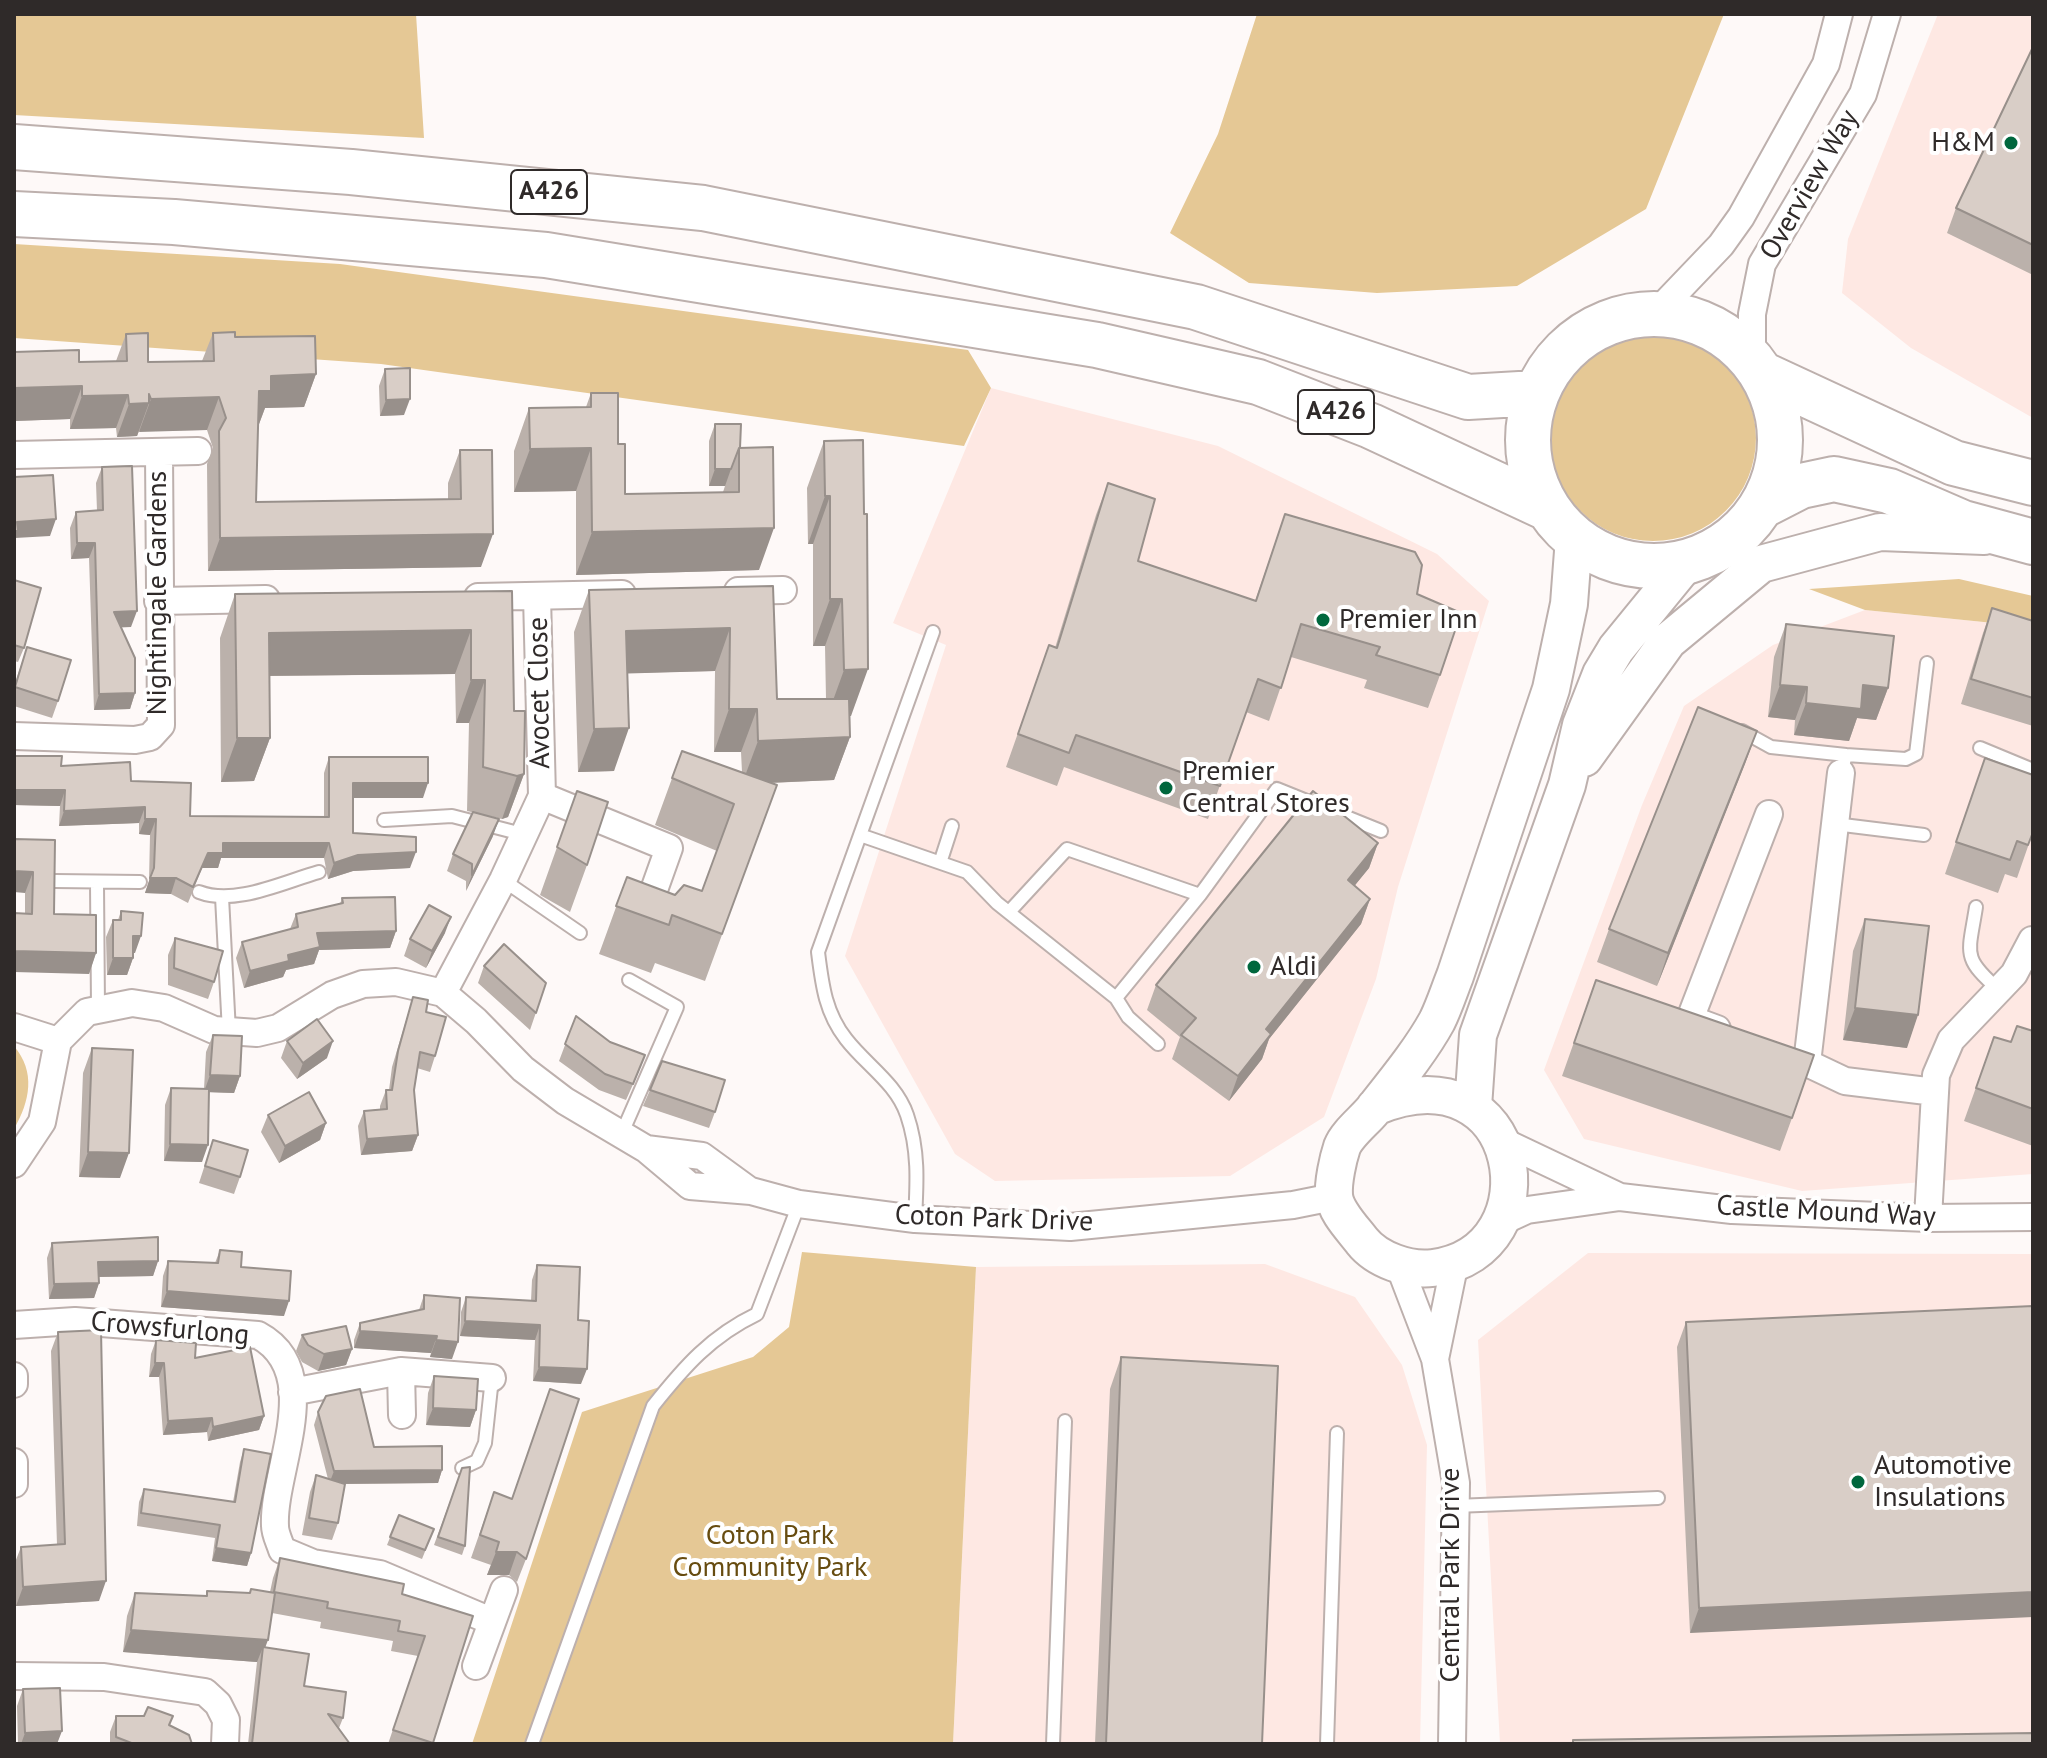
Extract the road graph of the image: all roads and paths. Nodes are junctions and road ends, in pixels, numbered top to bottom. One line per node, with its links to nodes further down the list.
1 (1839, 14): 5 (street, Overview Way)
2 (1887, 14): 6 (street, Overview Way)
3 (14, 147): 7 (highway, A426)
4 (14, 214): 13 (highway, A426)
5 (1656, 313): 6 (highway); 7 (highway)
6 (1757, 367): 11 (highway); 12 (highway)
7 (1537, 393): 13 (highway)
8 (198, 451): 9 (street, Nightingale Gardens)
9 (159, 453): 10 (street, Nightingale Gardens); 22 (street, Nightingale Gardens)
10 (14, 455)
11 (2033, 483)
12 (1762, 506): 14 (highway); 15 (highway)
13 (1560, 523): 15 (highway); 67 (street)
14 (2019, 539): 30 (street)
15 (1687, 562): 30 (street)
16 (783, 590): 17 (street)
17 (710, 592)
18 (653, 593): 19 (street, Avocet Close)
19 (537, 596): 20 (street); 31 (street, Avocet Close)
20 (458, 597)
21 (284, 599): 22 (street)
22 (158, 601): 26 (street, Nightingale Gardens)
23 (933, 632): 38 (lane)
24 (1927, 663): 28 (lane)
25 (1742, 731): 28 (lane)
26 (14, 736)
27 (1980, 748): 29 (lane)
28 (1844, 764): 34 (street)
29 (2033, 770)
30 (1567, 785): 68 (street)
31 (542, 796): 37 (street, Avocet Close); 49 (street, Avocet Close)
32 (1769, 814): 62 (street)
33 (384, 820): 37 (lane)
34 (1835, 824): 39 (lane); 65 (street)
35 (952, 826): 40 (lane)
36 (1381, 831): 47 (lane)
37 (526, 835): 42 (street, Avocet Close)
38 (860, 835): 40 (lane); 77 (lane)
39 (1924, 835)
40 (941, 860): 51 (lane)
41 (319, 872): 48 (lane)
42 (503, 880): 52 (lane); 56 (street, Avocet Close)
43 (55, 881): 45 (lane)
44 (140, 882): 45 (lane)
45 (97, 884): 58 (lane)
46 (199, 892): 48 (lane)
47 (1200, 895): 51 (lane); 57 (lane)
48 (222, 897): 60 (lane)
49 (649, 904)
50 (1976, 907): 55 (lane)
51 (1009, 912): 57 (lane)
52 (580, 933)
53 (2033, 939): 55 (street)
54 (629, 980): 69 (lane)
55 (2015, 981): 66 (street)
56 (443, 993): 60 (street, Coton Park Drive); 69 (street, Coton Park Drive)
57 (1116, 998): 63 (lane)
58 (98, 1008): 60 (street, Coton Park Drive); 61 (street)
59 (14, 1027): 61 (street)
60 (229, 1032)
61 (58, 1041): 71 (street)
62 (1748, 1041)
63 (1158, 1044)
64 (1777, 1052): 65 (street)
65 (1807, 1063): 66 (street)
66 (1935, 1092): 76 (street)
67 (1375, 1107): 68 (street); 72 (street)
68 (1473, 1107): 70 (street)
69 (622, 1133): 74 (street, Coton Park Drive)
70 (1502, 1141): 73 (street, Castle Mound Way); 78 (street)
71 (14, 1164)
72 (1333, 1197): 77 (street, Coton Park Drive); 80 (street)
73 (1620, 1197): 76 (street, Castle Mound Way); 78 (street, Castle Mound Way)
74 (799, 1204): 77 (street, Coton Park Drive); 101 (lane)
75 (2033, 1217): 76 (street, Castle Mound Way)
76 (1928, 1218)
77 (915, 1219)
78 (1501, 1222): 79 (street)
79 (1455, 1262): 80 (street); 82 (street, Central Park Drive)
80 (1399, 1265): 82 (street, Central Park Drive)
81 (14, 1325): 87 (street, Crowsfurlong)
82 (1435, 1359): 95 (street, Central Park Drive)
83 (401, 1371): 85 (street); 87 (street); 88 (street)
84 (14, 1376): 86 (street)
85 (492, 1378): 92 (lane)
86 (14, 1384)
87 (292, 1392): 97 (street, Crowsfurlong)
88 (402, 1415)
89 (1065, 1421): 102 (lane)
90 (1337, 1433): 103 (lane)
91 (14, 1462): 93 (street)
92 (462, 1468)
93 (14, 1484)
94 (1658, 1498): 95 (lane)
95 (1455, 1506): 104 (street, Central Park Drive)
96 (504, 1590): 97 (street)
97 (491, 1621): 98 (street)
98 (476, 1666)
99 (14, 1676): 100 (street)
100 (225, 1744)
101 (532, 1744)
102 (1053, 1744)
103 (1327, 1744)
104 (1452, 1744)

